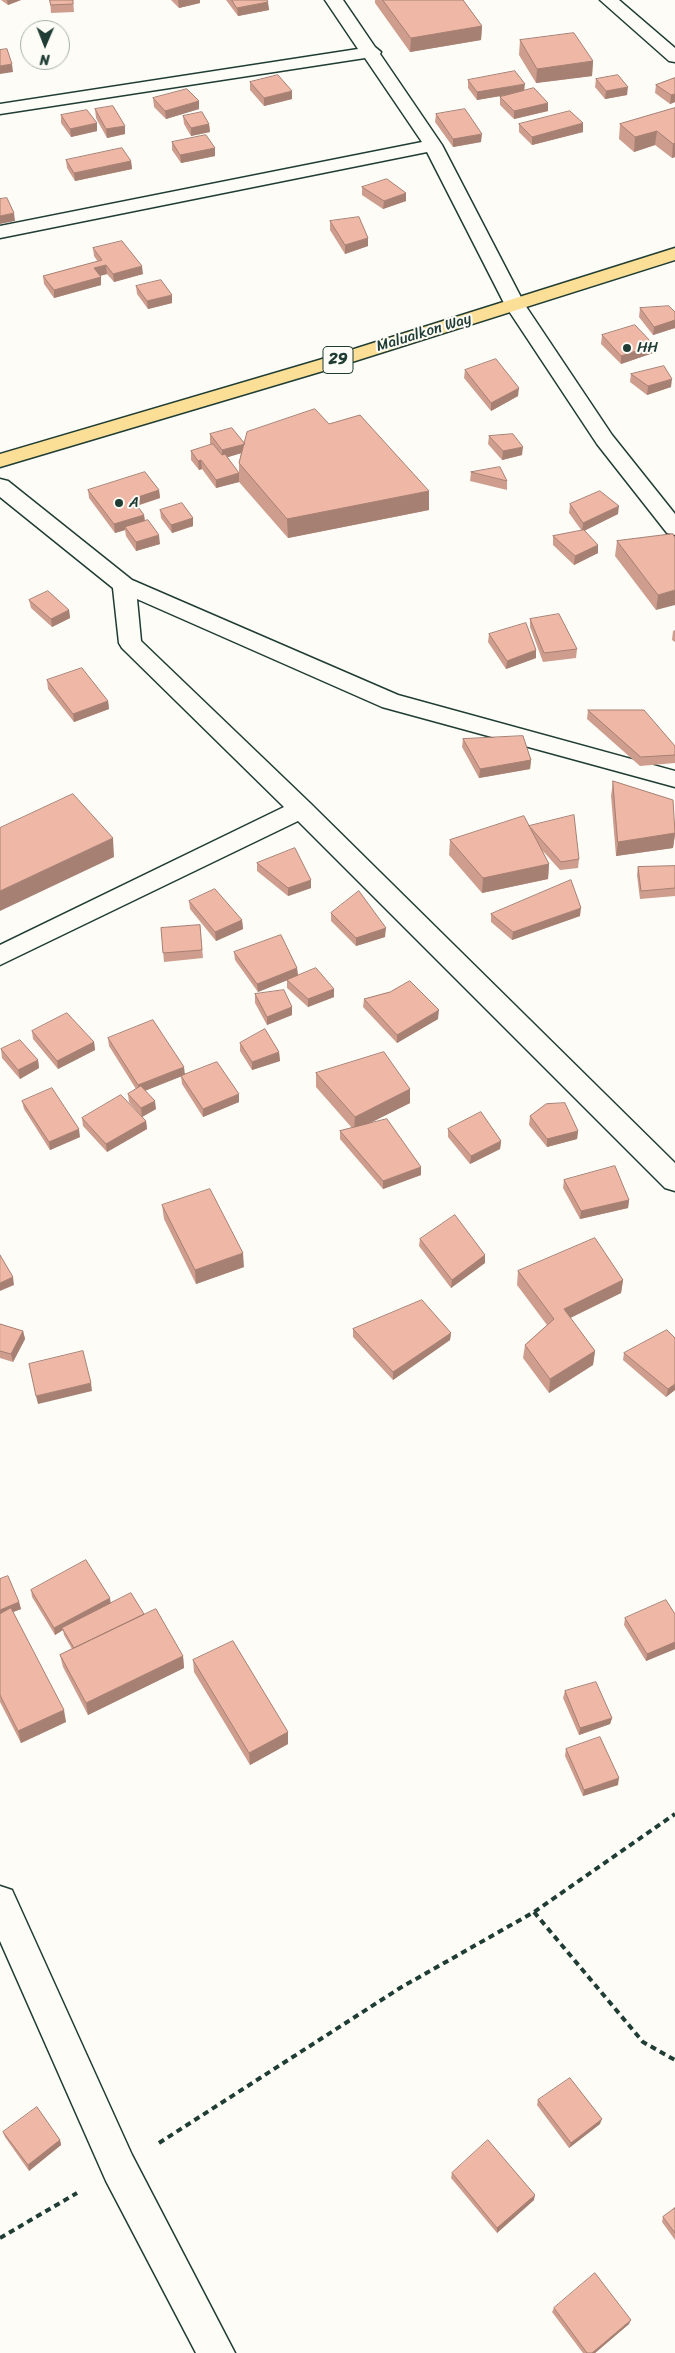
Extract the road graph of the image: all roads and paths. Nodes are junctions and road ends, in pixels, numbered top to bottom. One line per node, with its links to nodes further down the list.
1 (334, 0): 3 (street)
2 (609, 0): 4 (street)
3 (372, 52): 5 (street); 6 (street)
4 (675, 57)
5 (0, 109)
6 (433, 145): 7 (street); 9 (street)
7 (0, 232)
8 (675, 254): 9 (main road, Malualkon Way / 29)
9 (515, 305): 10 (main road, Malualkon Way / 29); 12 (street)
10 (0, 461)
11 (0, 486): 13 (street)
12 (675, 528)
13 (124, 585): 14 (street); 15 (street)
14 (675, 779)
15 (301, 809): 16 (street); 17 (street)
16 (0, 956)
17 (675, 1180)
18 (675, 1814): 20 (path)
19 (0, 1902): 22 (street)
20 (534, 1912): 21 (path); 22 (path)
21 (675, 2060)
22 (119, 2168): 23 (path); 24 (street)
23 (0, 2238)
24 (216, 2353)

